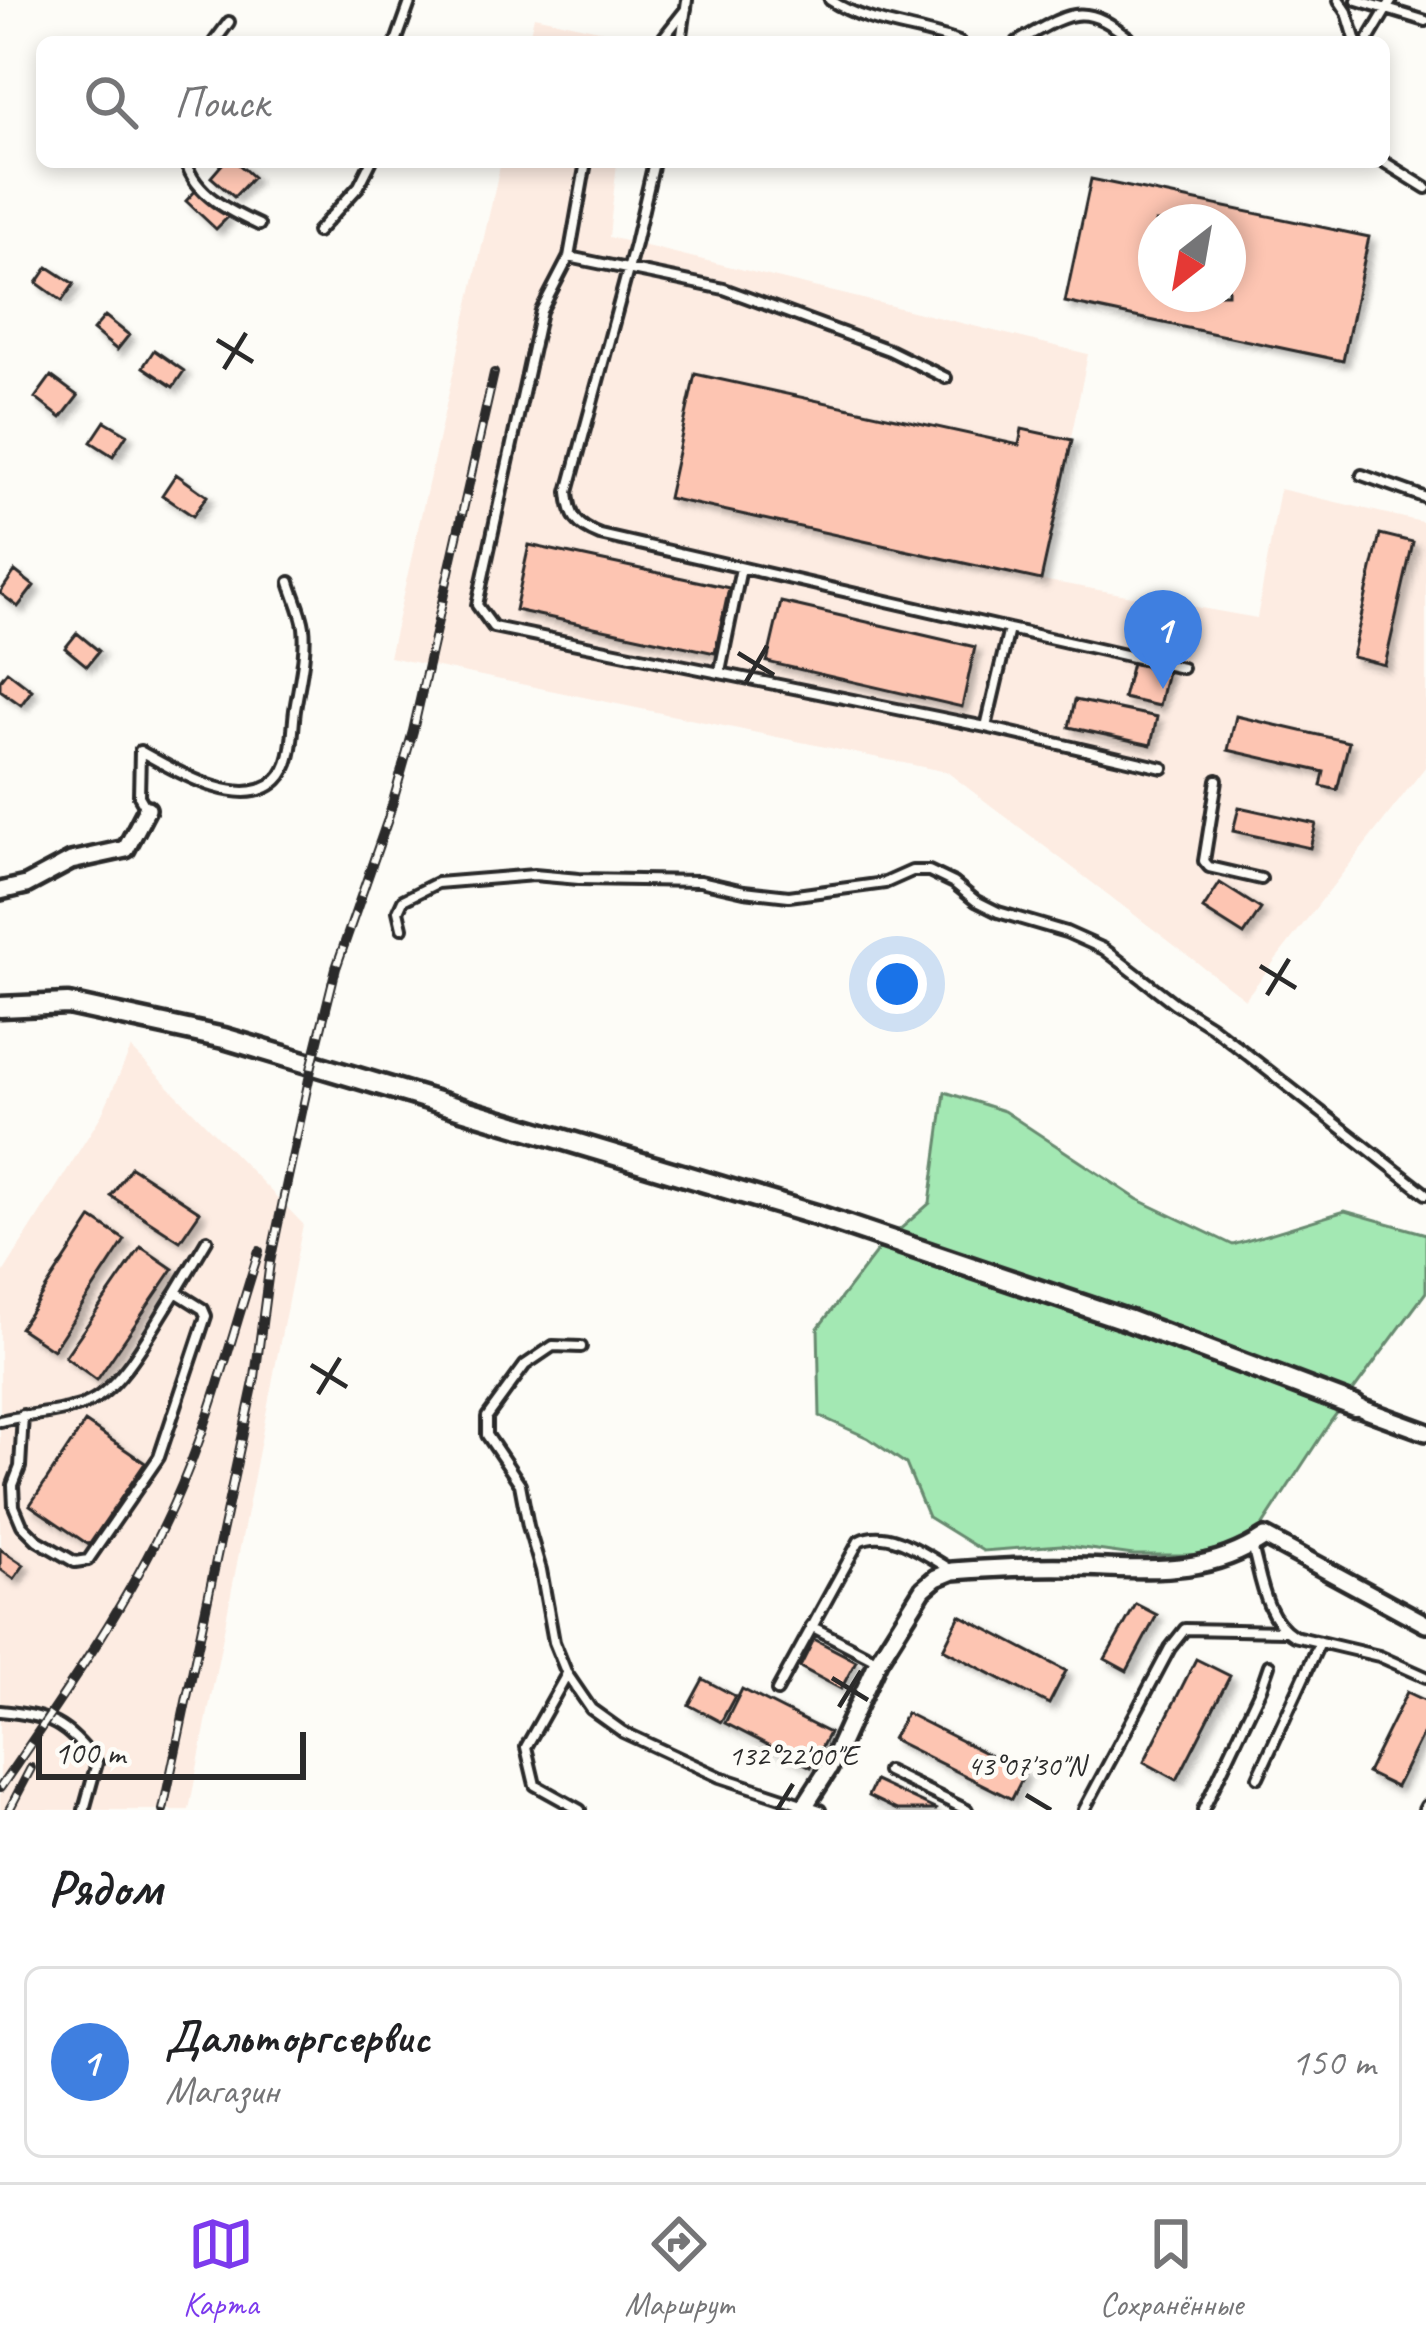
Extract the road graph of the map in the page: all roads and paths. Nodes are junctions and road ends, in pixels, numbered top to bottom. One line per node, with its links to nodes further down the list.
1 (411, 0): 11 (lane)
2 (830, 0): 14 (lane)
3 (1339, 0): 17 (lane)
4 (1357, 0): 7 (lane)
5 (687, 4): 12 (lane); 13 (lane)
6 (1077, 4): 15 (lane); 16 (lane)
7 (1390, 5): 8 (lane); 18 (lane)
8 (1426, 21)
9 (229, 22): 10 (lane)
10 (218, 36)
11 (399, 36)
12 (664, 36)
13 (682, 36)
14 (941, 36)
15 (1026, 36)
16 (1129, 36)
17 (1354, 36)
18 (1371, 36)
19 (1390, 166): 24 (lane)
20 (188, 168): 25 (lane)
21 (368, 168): 26 (lane)
22 (585, 168): 27 (lane)
23 (653, 168): 28 (lane)
24 (1426, 188)
25 (259, 225)
26 (317, 232)
27 (568, 257): 28 (lane); 36 (lane)
28 (628, 268): 29 (lane); 32 (lane)
29 (946, 378)
30 (1362, 475): 31 (lane)
31 (1426, 498)
32 (741, 568): 34 (lane); 36 (lane)
33 (290, 582): 40 (lane)
34 (1009, 629): 35 (lane); 37 (lane)
35 (1182, 668)
36 (721, 671): 37 (lane)
37 (986, 727): 38 (lane)
38 (1163, 768)
39 (1217, 780): 41 (lane)
40 (147, 809): 42 (street)
41 (1261, 879)
42 (0, 891)
43 (402, 928): 45 (lane)
44 (0, 1007): 49 (street)
45 (1426, 1194)
46 (207, 1240): 47 (lane)
47 (176, 1292): 50 (lane); 50 (lane)
48 (581, 1347): 61 (lane)
49 (1354, 1406): 52 (street)
50 (23, 1415): 51 (lane)
51 (0, 1421)
52 (1426, 1432)
53 (1258, 1542): 54 (street); 55 (street); 57 (lane)
54 (953, 1571): 56 (lane); 59 (street)
55 (1426, 1624)
56 (811, 1626): 59 (lane); 63 (lane)
57 (1285, 1630): 58 (lane); 71 (lane)
58 (1320, 1642): 62 (lane); 66 (lane)
59 (878, 1661): 67 (street)
60 (1269, 1665): 72 (lane)
61 (567, 1674): 67 (lane); 69 (lane)
62 (1426, 1677)
63 (777, 1691)
64 (0, 1711): 68 (lane)
65 (887, 1772): 70 (lane)
66 (1258, 1777)
67 (810, 1808)
68 (84, 1810)
69 (580, 1810)
70 (967, 1810)
71 (1084, 1810)
72 (1203, 1810)

